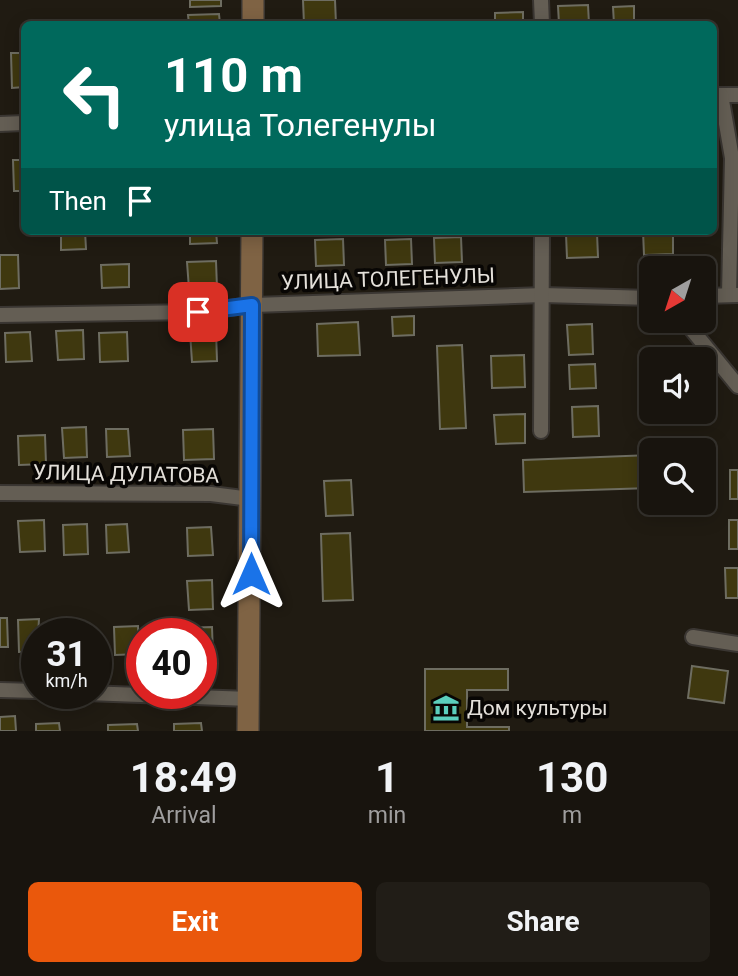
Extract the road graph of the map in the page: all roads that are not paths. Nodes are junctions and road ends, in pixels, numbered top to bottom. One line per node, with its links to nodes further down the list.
1 (253, 0): 3 (street)
2 (541, 0): 4 (street)
3 (253, 21)
4 (542, 21)
5 (717, 95): 6 (street); 12 (street)
6 (738, 95)
7 (21, 122): 8 (street)
8 (0, 124)
9 (252, 235): 15 (street)
10 (542, 235): 11 (street)
11 (542, 295): 14 (street, УЛИЦА ТОЛЕГЕНУЛЫ); 15 (street, УЛИЦА ТОЛЕГЕНУЛЫ); 19 (street)
12 (734, 295): 13 (street)
13 (716, 296)
14 (639, 298)
15 (252, 305): 16 (street, УЛИЦА ТОЛЕГЕНУЛЫ); 21 (street)
16 (0, 316)
17 (695, 333): 18 (street)
18 (738, 386)
19 (541, 431)
20 (0, 493): 21 (street, УЛИЦА ДУЛАТОВА)
21 (251, 499): 27 (street)
22 (693, 637): 23 (street)
23 (738, 644)
24 (0, 690): 25 (street)
25 (21, 691)
26 (112, 694): 27 (street)
27 (250, 699): 28 (street)
28 (248, 731)

